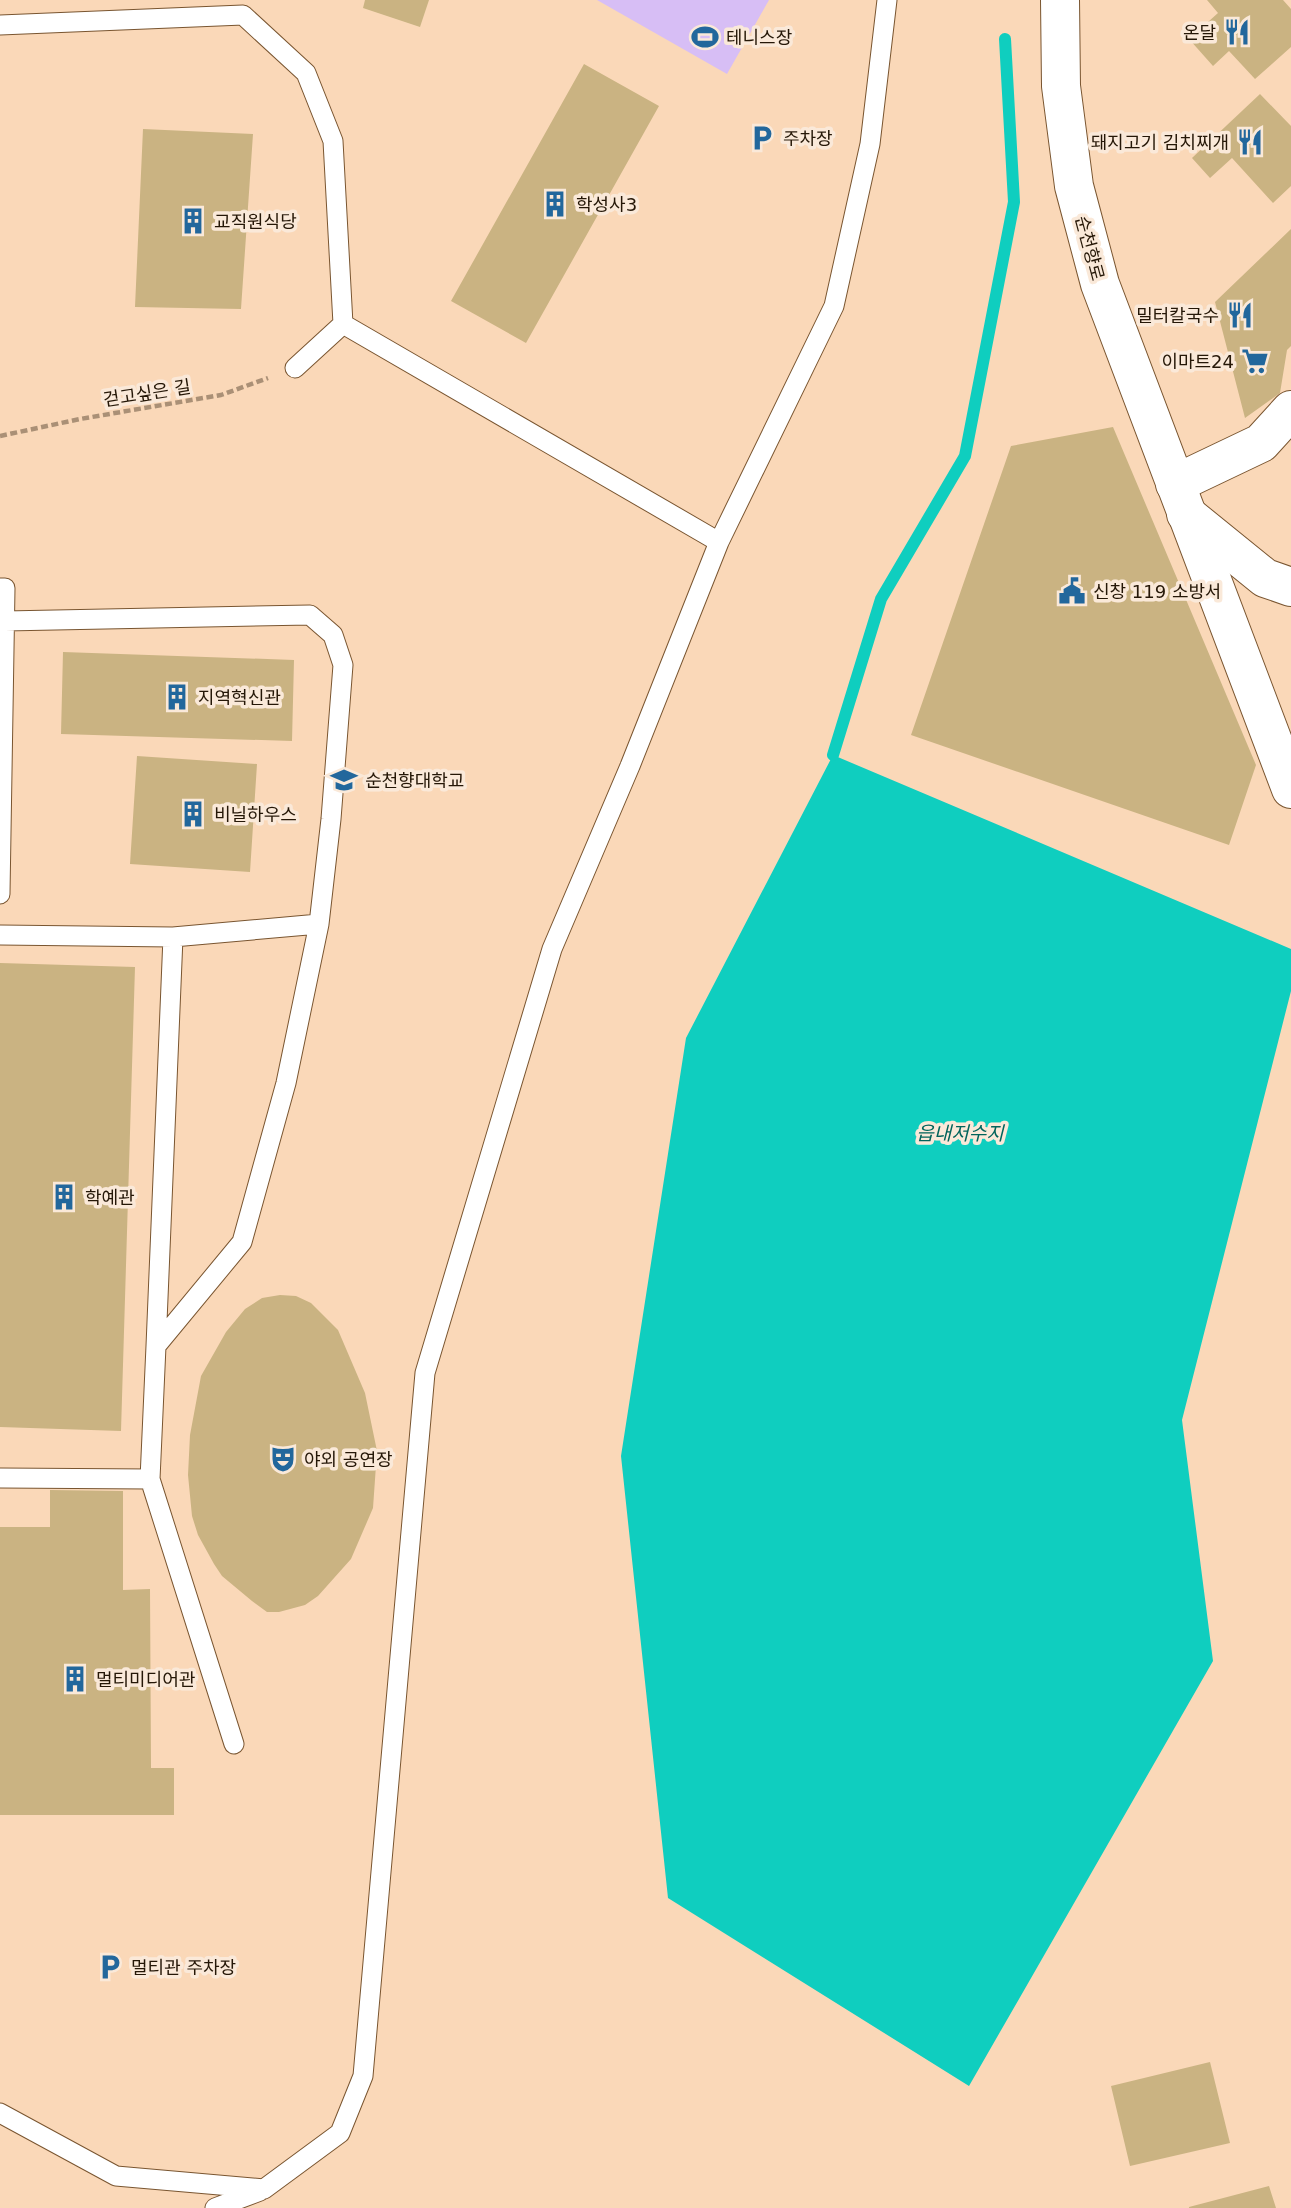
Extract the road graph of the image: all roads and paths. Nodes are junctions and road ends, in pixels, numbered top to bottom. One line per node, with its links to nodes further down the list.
1 (887, 0): 9 (lane)
2 (1060, 0): 8 (main road, 순천향로)
3 (0, 25): 4 (lane)
4 (344, 324): 5 (lane); 9 (lane)
5 (295, 368): 7 (path, 걷고싶은 길)
6 (1291, 410): 8 (main road)
7 (0, 436)
8 (1180, 499): 10 (main road); 13 (main road, 순천향로)
9 (719, 542): 23 (lane)
10 (1291, 587)
11 (0, 588): 12 (lane)
12 (5, 621): 14 (lane); 15 (lane)
13 (1291, 789)
14 (0, 894)
15 (320, 924): 17 (lane); 18 (lane)
16 (0, 935): 17 (lane)
17 (173, 937): 18 (lane)
18 (156, 1346): 20 (lane)
19 (0, 1478): 20 (lane)
20 (150, 1479): 21 (lane)
21 (234, 1744)
22 (0, 2113): 23 (lane)
23 (264, 2189): 24 (lane)
24 (215, 2208)

